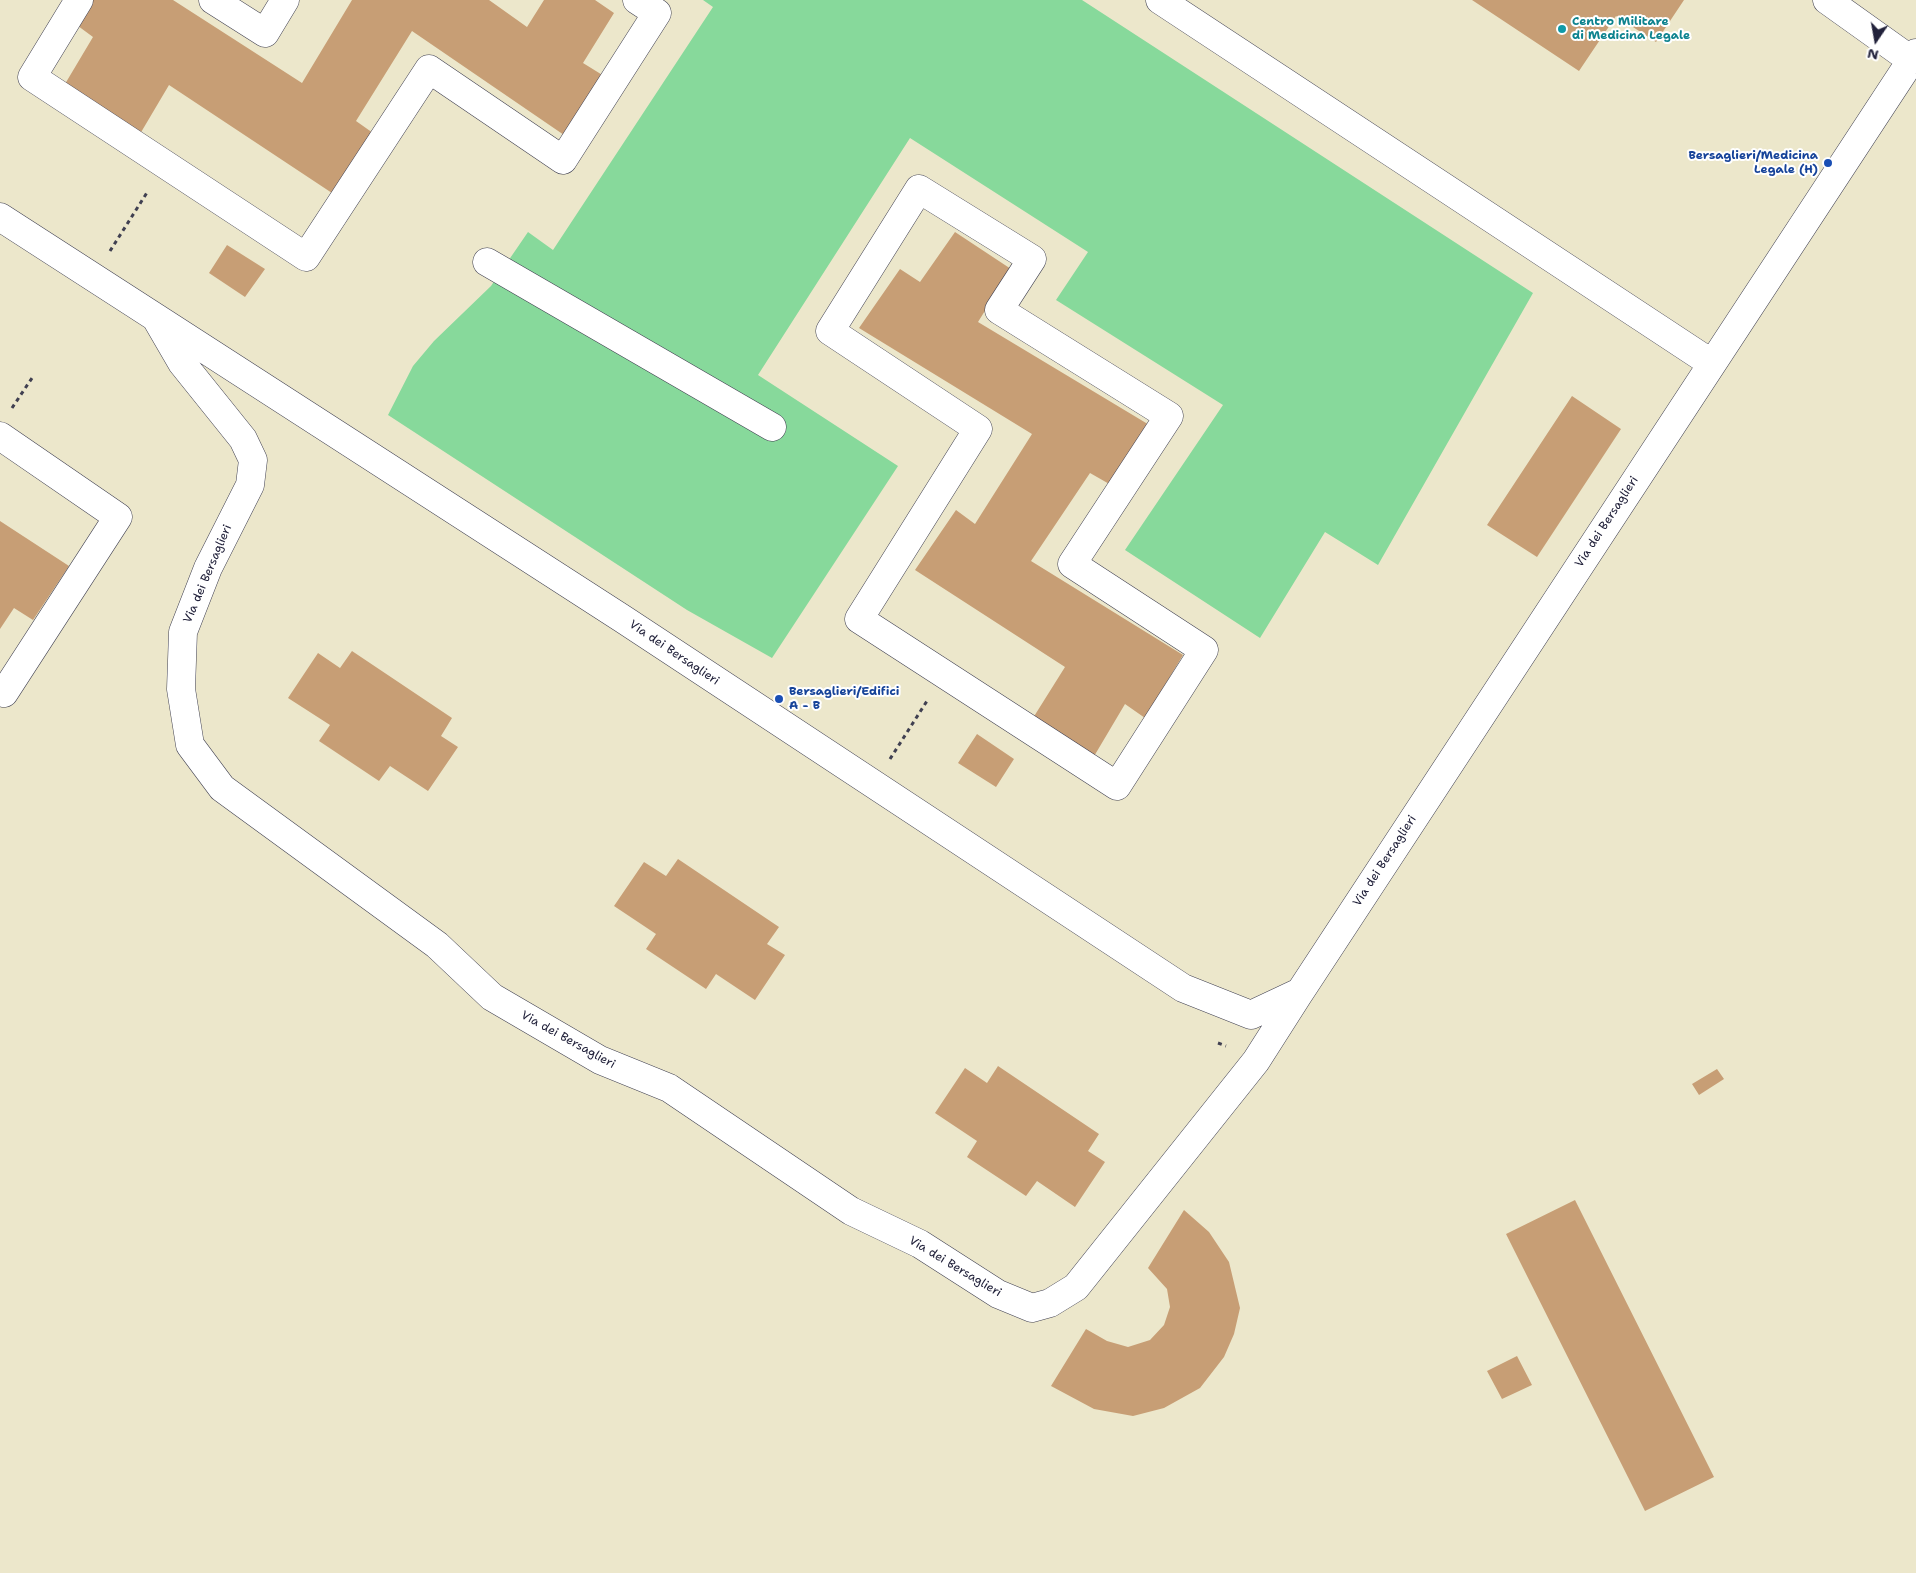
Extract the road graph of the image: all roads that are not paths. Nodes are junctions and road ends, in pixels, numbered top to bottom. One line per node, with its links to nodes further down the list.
1 (79, 0): 4 (street)
2 (213, 0): 3 (street)
3 (285, 0)
4 (637, 0)
5 (1160, 0): 11 (street)
6 (1827, 0): 7 (street)
7 (1914, 56): 11 (street, Via dei Bersaglieri)
8 (0, 217): 10 (street, Via dei Bersaglieri)
9 (487, 262): 12 (street)
10 (156, 317): 16 (street, Via dei Bersaglieri); 16 (street, Via dei Bersaglieri)
11 (1711, 363): 16 (street, Via dei Bersaglieri)
12 (772, 427)
13 (0, 436): 14 (street)
14 (0, 690)
15 (1117, 786): 15 (street)
16 (1300, 992)

